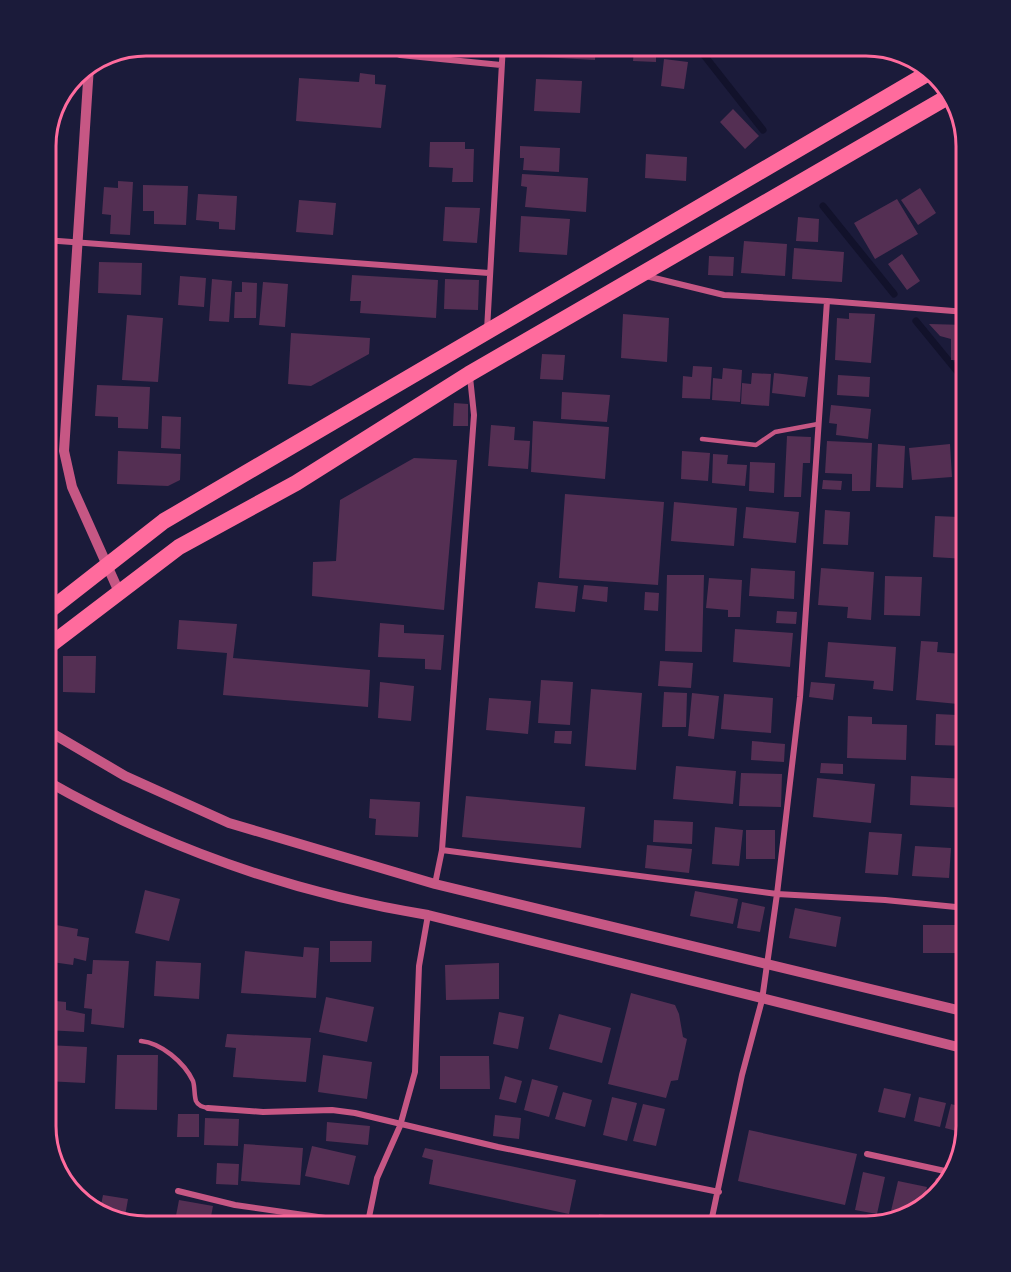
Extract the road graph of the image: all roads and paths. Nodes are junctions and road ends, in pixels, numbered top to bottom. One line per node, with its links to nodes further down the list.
1 (410, 56): 3 (street)
2 (502, 56): 3 (street)
3 (501, 65): 9 (street)
4 (88, 76): 8 (street)
5 (923, 76): 13 (highway)
6 (943, 100): 10 (highway)
7 (56, 241): 8 (street)
8 (79, 242): 9 (street); 17 (street)
9 (489, 273): 13 (street)
10 (643, 276): 11 (street); 14 (highway)
11 (827, 301): 12 (street); 15 (street)
12 (956, 311)
13 (487, 331): 17 (highway)
14 (469, 374): 18 (highway); 23 (street)
15 (818, 424): 16 (lane); 25 (street)
16 (702, 439)
17 (108, 564): 18 (street); 19 (highway)
18 (119, 592): 20 (highway)
19 (56, 605)
20 (56, 641)
21 (56, 735): 24 (street)
22 (56, 788): 27 (street)
23 (442, 850): 24 (street); 25 (street)
24 (435, 884): 28 (street)
25 (777, 894): 26 (street); 28 (street)
26 (956, 907)
27 (428, 915): 29 (street); 34 (street)
28 (768, 964): 29 (street); 30 (street)
29 (762, 1000): 32 (street); 38 (street)
30 (956, 1010)
31 (141, 1041): 33 (lane)
32 (956, 1047)
33 (208, 1108): 34 (street)
34 (400, 1126): 38 (street); 40 (street)
35 (867, 1154): 36 (street)
36 (944, 1171)
37 (178, 1191): 39 (street)
38 (719, 1192): 41 (street)
39 (308, 1216)
40 (369, 1216)
41 (713, 1216)

